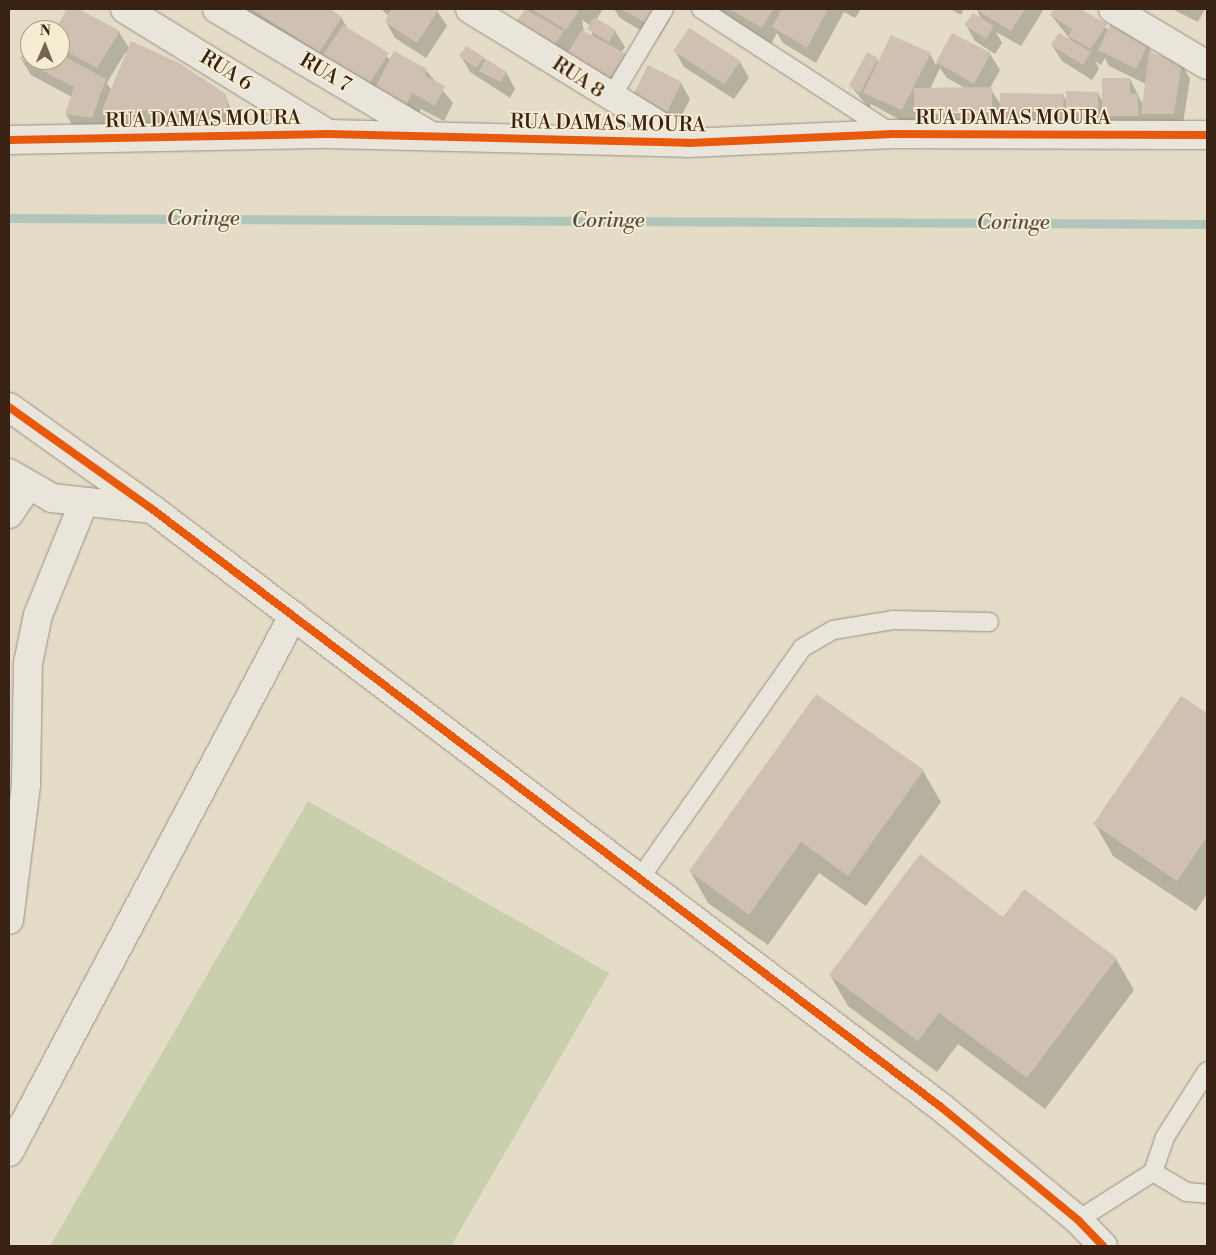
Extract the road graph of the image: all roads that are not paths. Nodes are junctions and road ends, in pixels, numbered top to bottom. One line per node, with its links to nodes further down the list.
1 (125, 9): 9 (street, RUA 6)
2 (217, 9): 12 (street, RUA 7)
3 (470, 9): 8 (street, RUA 8)
4 (664, 9): 8 (lane)
5 (701, 9): 10 (lane)
6 (1112, 9): 7 (street)
7 (1207, 65)
8 (610, 99): 14 (street, RUA 8)
9 (328, 134): 12 (street, RUA DAMAS MOURA); 13 (street, RUA DAMAS MOURA)
10 (893, 134): 11 (street, RUA DAMAS MOURA); 14 (street, RUA DAMAS MOURA)
11 (1207, 135)
12 (432, 137): 14 (street, RUA DAMAS MOURA)
13 (9, 140)
14 (688, 143)
15 (9, 407): 18 (street)
16 (18, 480): 17 (street); 19 (street)
17 (83, 504): 18 (street); 23 (street)
18 (152, 509): 20 (street)
19 (9, 514)
20 (293, 616): 22 (street); 25 (street)
21 (989, 622): 22 (lane)
22 (640, 878): 28 (street)
23 (9, 920)
24 (1207, 1071): 26 (lane)
25 (9, 1152)
26 (1153, 1172): 27 (lane); 28 (lane)
27 (1207, 1194)
28 (1078, 1220): 29 (street)
29 (1103, 1246)

